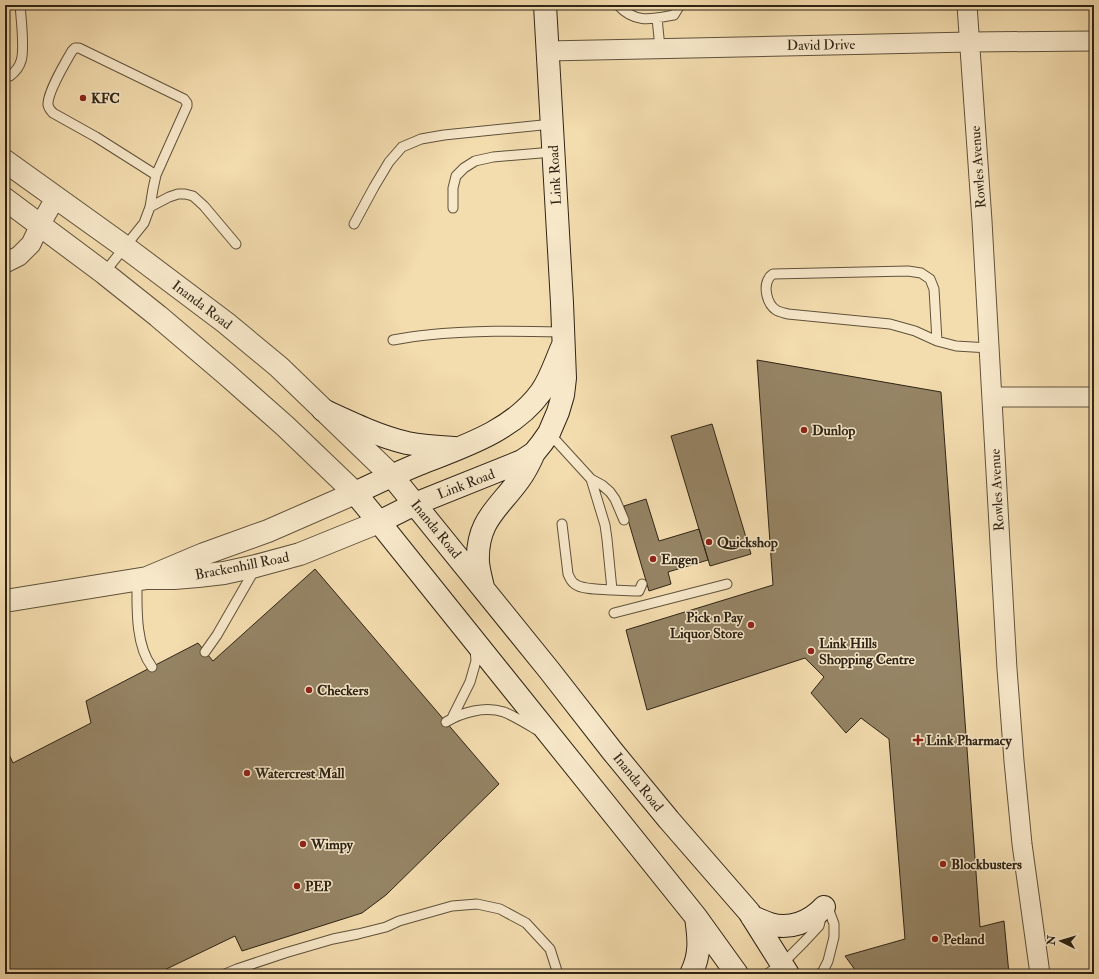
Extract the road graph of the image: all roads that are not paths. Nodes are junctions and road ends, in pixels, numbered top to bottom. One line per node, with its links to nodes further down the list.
1 (20, 5): 11 (lane)
2 (545, 5): 10 (main road, Link Road)
3 (618, 5): 6 (lane)
4 (680, 5): 6 (lane)
5 (967, 5): 8 (street, Rowles Avenue)
6 (657, 18): 9 (lane)
7 (1094, 41): 8 (street, David Drive)
8 (970, 42): 9 (street, David Drive); 29 (street, Rowles Avenue)
9 (660, 48): 10 (street, David Drive)
10 (547, 51): 12 (main road, Link Road)
11 (5, 75)
12 (552, 124): 13 (main road, Link Road); 20 (lane)
13 (554, 152): 19 (lane); 26 (main road, Link Road)
14 (5, 162): 16 (main road, Inanda Road)
15 (156, 175): 15 (lane); 18 (lane)
16 (56, 197): 21 (street); 23 (main road, Inanda Road)
17 (5, 199): 21 (main road)
18 (150, 206): 22 (lane); 23 (lane)
19 (453, 208)
20 (354, 224)
21 (40, 225): 24 (street); 25 (main road)
22 (236, 244)
23 (125, 247): 25 (lane); 33 (main road, Inanda Road)
24 (5, 263)
25 (104, 273): 39 (main road)
26 (563, 338): 27 (lane); 32 (main road, Link Road); 34 (main road, Link Road)
27 (393, 340)
28 (937, 341): 28 (lane); 29 (lane)
29 (989, 348): 30 (street, Rowles Avenue)
30 (992, 397): 31 (street); 66 (street, Rowles Avenue)
31 (1094, 397)
32 (527, 407): 34 (main road); 35 (main road, Link Road)
33 (323, 410): 35 (main road); 37 (main road, Inanda Road)
34 (549, 433): 36 (main road, Link Road); 38 (lane)
35 (459, 448): 37 (main road, Link Road)
36 (534, 453): 40 (main road, Link Road); 48 (main road)
37 (392, 476): 39 (main road, Link Road); 40 (main road, Inanda Road)
38 (591, 479): 41 (lane); 49 (lane)
39 (355, 493): 42 (main road); 45 (main road, Brackenhill Road)
40 (415, 504): 42 (main road, Link Road); 48 (main road, Inanda Road)
41 (624, 520)
42 (379, 522): 44 (main road, Brackenhill Road); 52 (main road)
43 (562, 524): 49 (lane)
44 (256, 566): 45 (main road, Brackenhill Road); 53 (lane)
45 (142, 579): 50 (main road, Brackenhill Road); 54 (lane)
46 (642, 584): 49 (lane)
47 (727, 584): 51 (lane)
48 (483, 588): 58 (main road, Inanda Road)
49 (612, 590)
50 (5, 601)
51 (614, 613)
52 (474, 640): 55 (main road); 55 (lane)
53 (205, 652)
54 (152, 667)
55 (552, 738): 57 (main road)
56 (824, 907): 58 (main road); 59 (lane); 65 (lane)
57 (696, 917): 63 (main road); 64 (main road)
58 (752, 917): 59 (main road, Inanda Road)
59 (779, 970)
60 (238, 971): 61 (lane); 62 (lane)
61 (226, 974)
62 (558, 974)
63 (691, 974)
64 (737, 974)
65 (820, 974)
66 (1040, 974)

